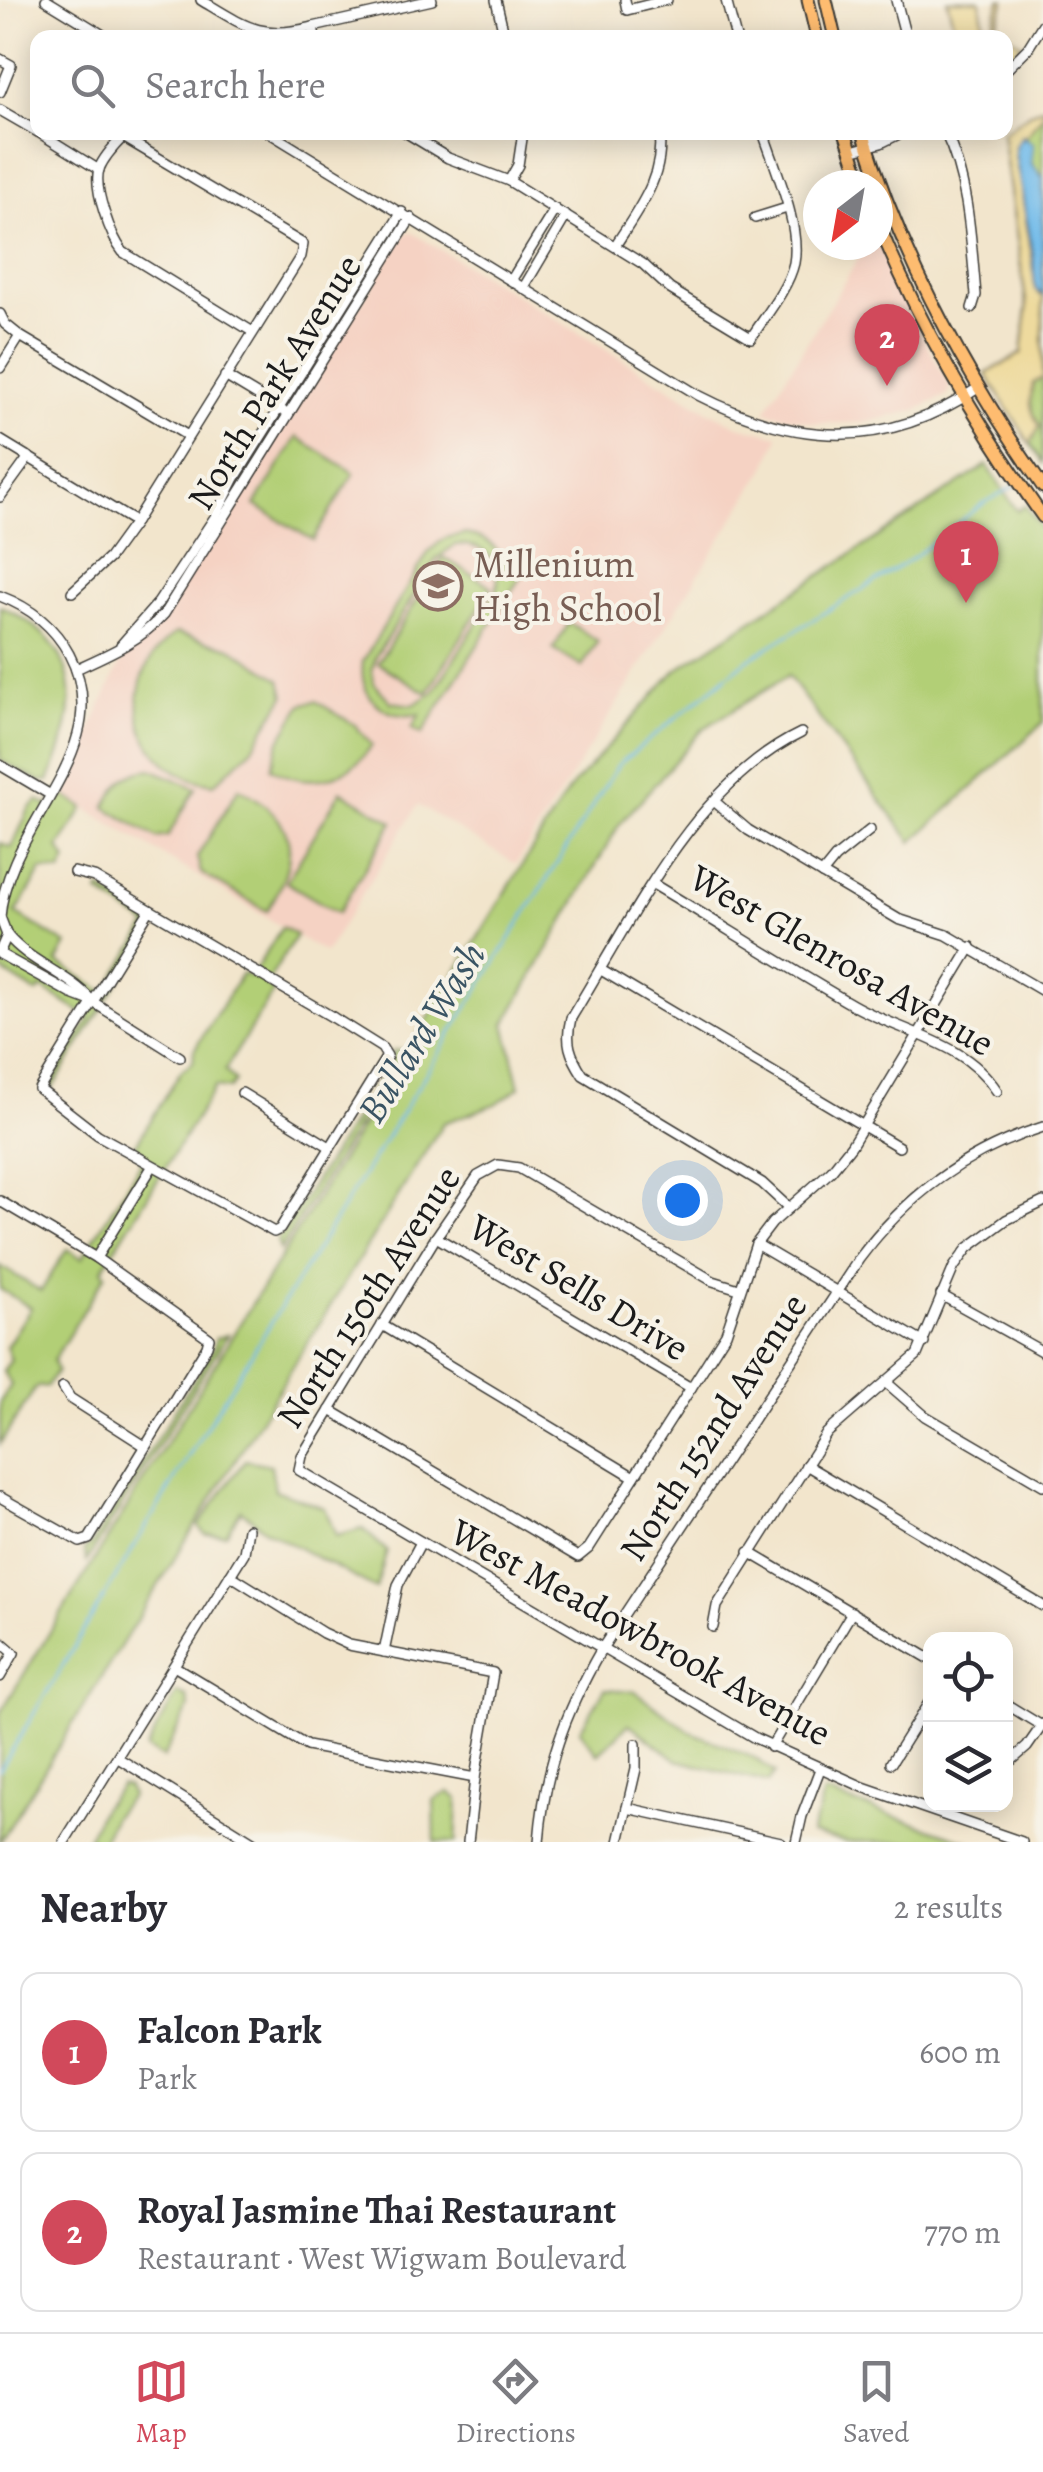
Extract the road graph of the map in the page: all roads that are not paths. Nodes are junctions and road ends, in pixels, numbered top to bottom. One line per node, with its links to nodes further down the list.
1 (46, 0): 12 (street)
2 (202, 0): 13 (street)
3 (432, 0): 14 (street)
4 (496, 0): 15 (street)
5 (668, 0): 10 (street)
6 (726, 0): 16 (street)
7 (808, 0): 17 (main road)
8 (826, 0): 18 (main road)
9 (896, 0): 19 (street)
10 (626, 5)
11 (1043, 24): 20 (street)
12 (95, 30)
13 (258, 30)
14 (321, 30)
15 (504, 30)
16 (734, 30)
17 (815, 30)
18 (834, 30)
19 (904, 30)
20 (1040, 37): 22 (street)
21 (0, 59): 23 (street)
22 (1013, 63)
23 (0, 92)
24 (0, 110): 25 (street)
25 (30, 126)
26 (53, 140): 39 (street)
27 (121, 140): 39 (street)
28 (128, 140): 53 (street)
29 (281, 140): 44 (street)
30 (425, 140): 41 (street)
31 (522, 140): 41 (street)
32 (660, 140): 47 (street)
33 (766, 140): 42 (street)
34 (848, 140): 38 (main road)
35 (864, 140): 38 (street)
36 (865, 140): 57 (main road)
37 (948, 140): 51 (street)
38 (851, 151): 40 (main road)
39 (99, 170): 53 (street)
40 (858, 170)
41 (510, 181): 43 (street)
42 (787, 208): 46 (street); 47 (street)
43 (555, 210): 45 (street); 49 (street)
44 (407, 215): 49 (street); 59 (street, North Park Avenue)
45 (566, 216): 47 (street); 50 (street)
46 (755, 218)
47 (616, 246)
48 (893, 257): 58 (main road)
49 (512, 280): 50 (street)
50 (524, 287): 58 (street)
51 (972, 308)
52 (0, 314): 54 (street)
53 (253, 332): 56 (street)
54 (20, 336): 55 (street); 60 (street)
55 (0, 368)
56 (225, 376): 59 (street); 60 (street)
57 (978, 388): 58 (street); 63 (main road)
58 (963, 398): 65 (main road)
59 (285, 412): 69 (street, North Park Avenue)
60 (188, 436): 66 (street)
61 (0, 440): 62 (street)
62 (29, 457): 64 (street); 66 (street)
63 (1043, 487)
64 (0, 497)
65 (1043, 517)
66 (135, 522): 67 (street)
67 (72, 592)
68 (0, 596): 69 (street)
69 (76, 669): 72 (street)
70 (801, 733): 73 (street)
71 (0, 765): 72 (street)
72 (49, 794): 78 (street)
73 (714, 801): 76 (street); 77 (street)
74 (870, 830): 76 (street)
75 (74, 872): 79 (street)
76 (822, 874): 82 (street)
77 (653, 884): 84 (street); 87 (street, West Glenrosa Avenue)
78 (2, 891): 80 (street)
79 (149, 911): 86 (street); 93 (street)
80 (0, 917): 81 (street)
81 (8, 935): 83 (street); 86 (street)
82 (970, 947): 85 (street); 87 (street)
83 (0, 953): 86 (street)
84 (601, 970): 91 (street); 98 (street)
85 (1043, 991)
86 (92, 1002): 88 (street); 95 (street)
87 (920, 1032): 89 (street, West Glenrosa Avenue); 91 (street)
88 (180, 1057)
89 (997, 1091)
90 (242, 1093): 93 (street)
91 (864, 1126): 94 (street); 98 (street)
92 (1043, 1127): 103 (street, North 152nd Avenue)
93 (330, 1147): 95 (street)
94 (899, 1147)
95 (152, 1167): 101 (street)
96 (0, 1201): 101 (street)
97 (1043, 1202): 104 (street)
98 (789, 1208): 100 (street)
99 (436, 1238): 102 (street, North 150th Avenue); 105 (street, North 150th Avenue); 110 (street, West Sells Drive)
100 (756, 1244): 102 (street); 103 (street)
101 (96, 1258): 112 (street)
102 (739, 1289): 110 (street)
103 (837, 1292): 106 (street); 126 (street, North 152nd Avenue)
104 (941, 1296): 106 (street); 107 (street)
105 (382, 1325): 111 (street, North 150th Avenue); 115 (street)
106 (924, 1342): 108 (street)
107 (1043, 1352)
108 (888, 1383): 113 (street); 116 (street)
109 (63, 1387): 112 (street)
110 (691, 1388): 115 (street)
111 (330, 1410): 114 (street, North 150th Avenue); 115 (street)
112 (145, 1446): 117 (street)
113 (806, 1465): 120 (street); 122 (street)
114 (299, 1470): 119 (street, West Meadowbrook Avenue)
115 (634, 1477)
116 (1043, 1485)
117 (0, 1496)
118 (248, 1529): 121 (street)
119 (420, 1542): 126 (street, West Meadowbrook Avenue); 127 (street)
120 (749, 1552): 123 (street); 124 (street)
121 (230, 1575): 127 (street); 129 (street)
122 (1043, 1606)
123 (852, 1612): 128 (street); 135 (street)
124 (713, 1627)
125 (0, 1641): 130 (street)
126 (602, 1650): 135 (street, West Meadowbrook Avenue); 145 (street, North 152nd Avenue)
127 (384, 1652): 140 (street)
128 (923, 1656)
129 (174, 1666): 136 (street); 140 (street)
130 (0, 1677)
131 (1013, 1708): 133 (street)
132 (923, 1712): 138 (street)
133 (1042, 1725): 137 (street)
134 (636, 1744): 141 (street)
135 (771, 1746): 139 (street, West Meadowbrook Avenue)
136 (118, 1758): 142 (street); 143 (street)
137 (1013, 1759)
138 (892, 1763)
139 (820, 1769): 148 (street); 149 (street, West Meadowbrook Avenue)
140 (474, 1778): 144 (street)
141 (627, 1808): 146 (street); 147 (street)
142 (64, 1842)
143 (252, 1842)
144 (468, 1842)
145 (540, 1842)
146 (618, 1842)
147 (780, 1842)
148 (796, 1842)
149 (1022, 1842)

